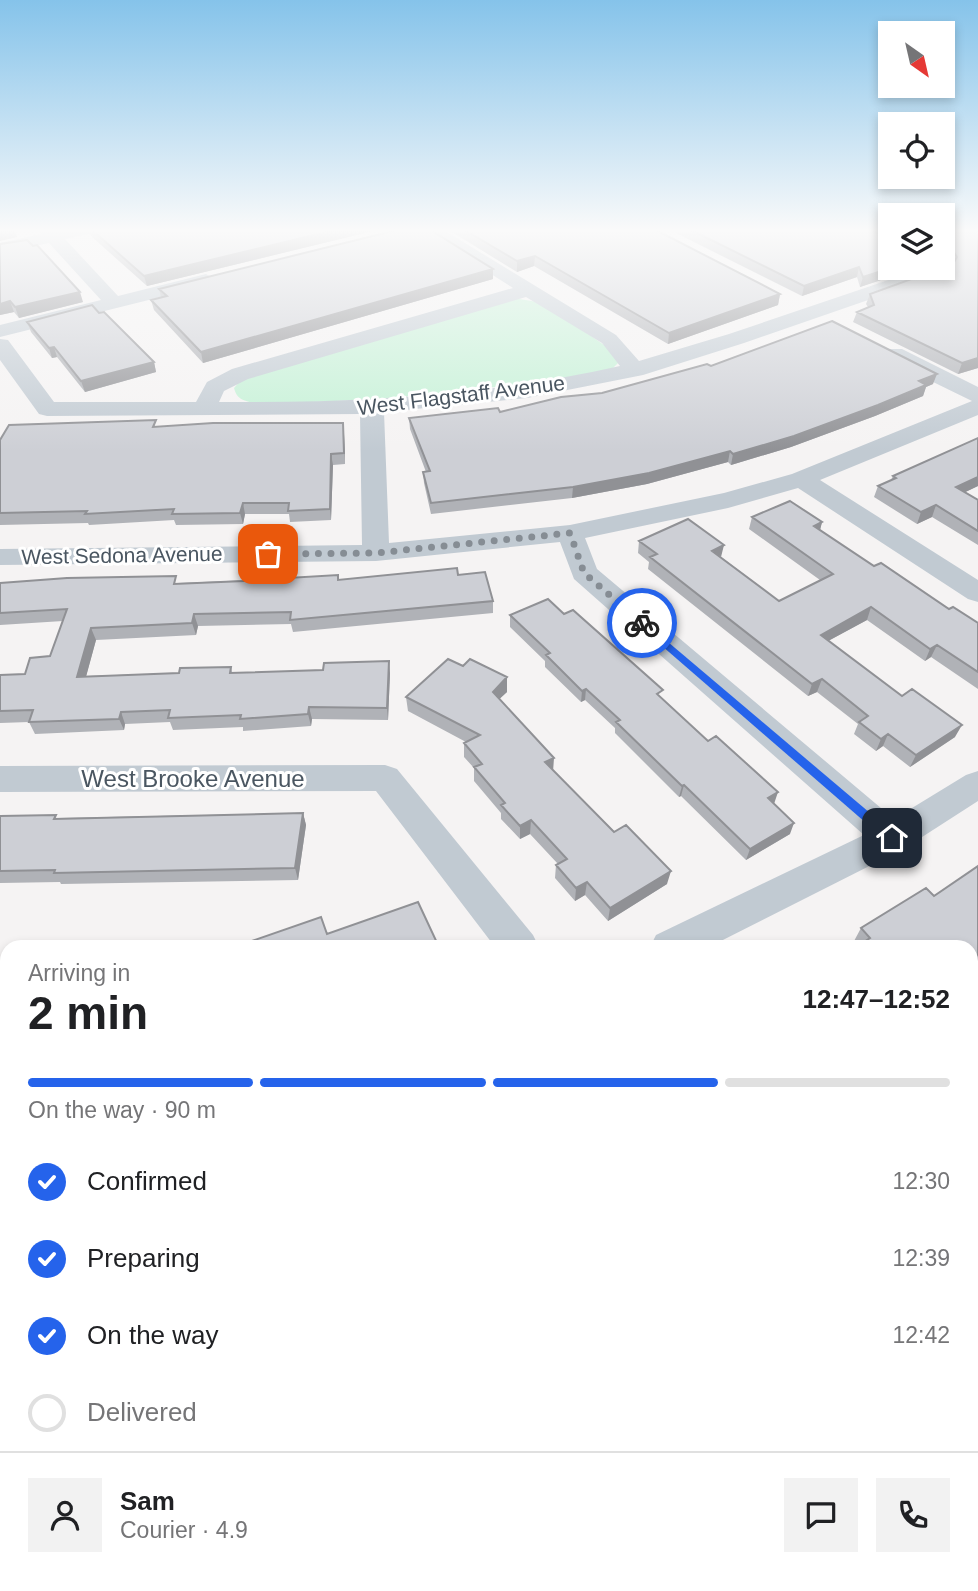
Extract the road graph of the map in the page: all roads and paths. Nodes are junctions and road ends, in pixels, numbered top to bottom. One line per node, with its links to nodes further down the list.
1 (113, 303): 8 (street)
2 (483, 303): 14 (street)
3 (550, 303): 11 (street)
4 (794, 303): 6 (street)
5 (841, 303): 6 (street, West Flagstaff Avenue)
6 (814, 313): 7 (street); 11 (street, West Flagstaff Avenue)
7 (837, 324)
8 (0, 331)
9 (872, 342): 12 (street)
10 (0, 345): 14 (street, West Flagstaff Avenue)
11 (635, 370): 15 (street, West Flagstaff Avenue)
12 (978, 396)
13 (978, 407): 16 (street, West Sedona Avenue)
14 (205, 408): 15 (street, West Flagstaff Avenue)
15 (372, 408): 18 (street)
16 (802, 479): 17 (street, West Sedona Avenue); 20 (street)
17 (570, 533): 18 (street, West Sedona Avenue); 23 (street)
18 (376, 553): 19 (street, West Sedona Avenue)
19 (0, 557)
20 (978, 593)
21 (0, 779): 24 (street, West Brooke Avenue)
22 (978, 784): 23 (street)
23 (892, 838): 25 (street)
24 (513, 940)
25 (684, 940)

